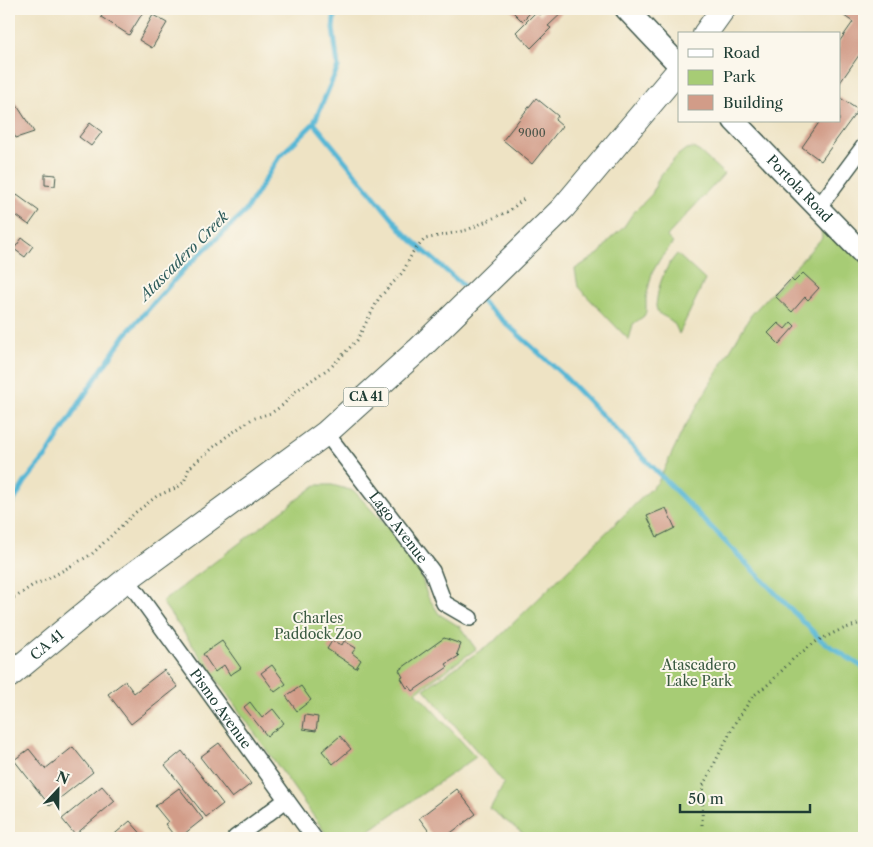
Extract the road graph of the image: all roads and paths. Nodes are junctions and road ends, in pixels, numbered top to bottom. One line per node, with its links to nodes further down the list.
1 (626, 9): 4 (street)
2 (723, 9): 3 (main road)
3 (706, 32)
4 (678, 64)
5 (678, 71): 11 (main road, CA 41 / CA 41)
6 (735, 122): 9 (street, Portola Road)
7 (864, 146): 9 (street)
8 (525, 198): 13 (path)
9 (818, 208): 10 (street, Portola Road)
10 (864, 255)
11 (326, 433): 12 (main road, CA 41 / CA 41); 14 (street, Lago Avenue)
12 (127, 579): 16 (main road, CA 41 / CA 41); 17 (street, Pismo Avenue)
13 (9, 598)
14 (470, 618)
15 (864, 622): 18 (path)
16 (9, 676)
17 (286, 800): 19 (street); 20 (street, Pismo Avenue)
18 (702, 825)
19 (235, 838)
20 (314, 838)

